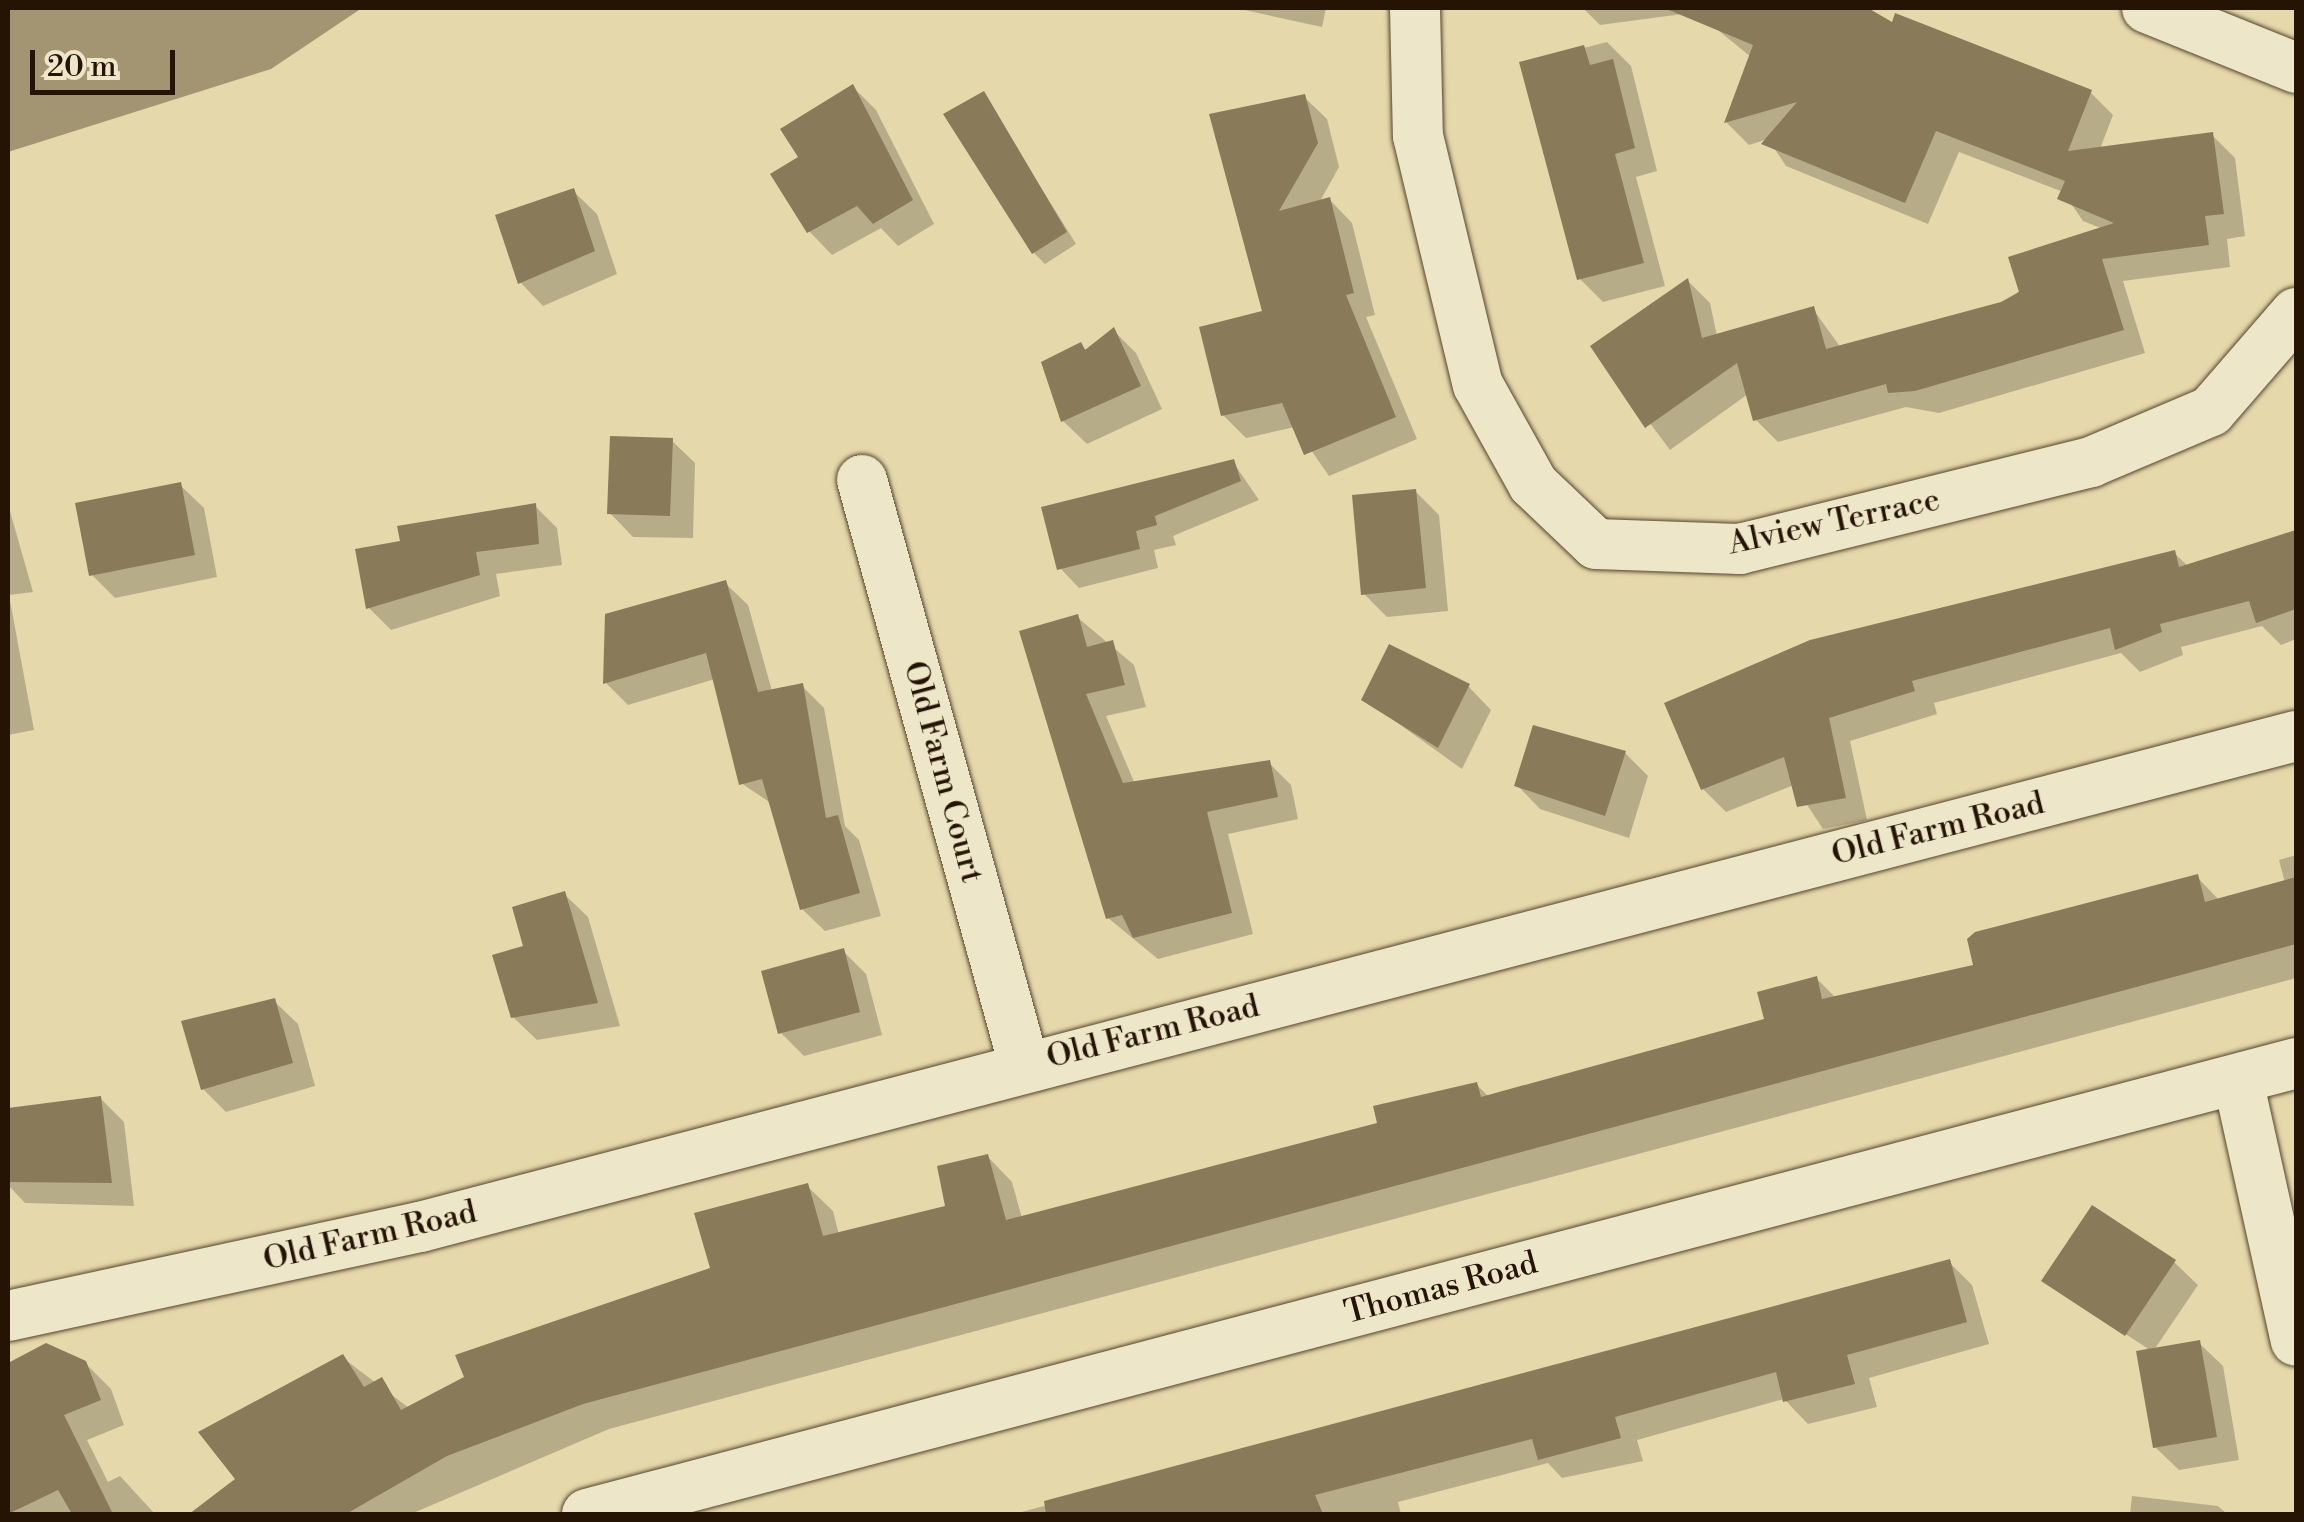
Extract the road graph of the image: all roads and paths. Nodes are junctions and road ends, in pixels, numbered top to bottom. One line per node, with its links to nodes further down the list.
1 (1415, 8): 4 (street, Alview Terrace)
2 (2147, 8): 3 (street)
3 (2296, 68)
4 (2296, 312)
5 (862, 480): 8 (street, Old Farm Court)
6 (2296, 736): 8 (street, Old Farm Road)
7 (2296, 1063): 9 (street, Thomas Road)
8 (1024, 1065): 10 (street, Old Farm Road)
9 (2238, 1080): 11 (street); 12 (street, Thomas Road)
10 (8, 1316)
11 (2296, 1341)
12 (587, 1514)

